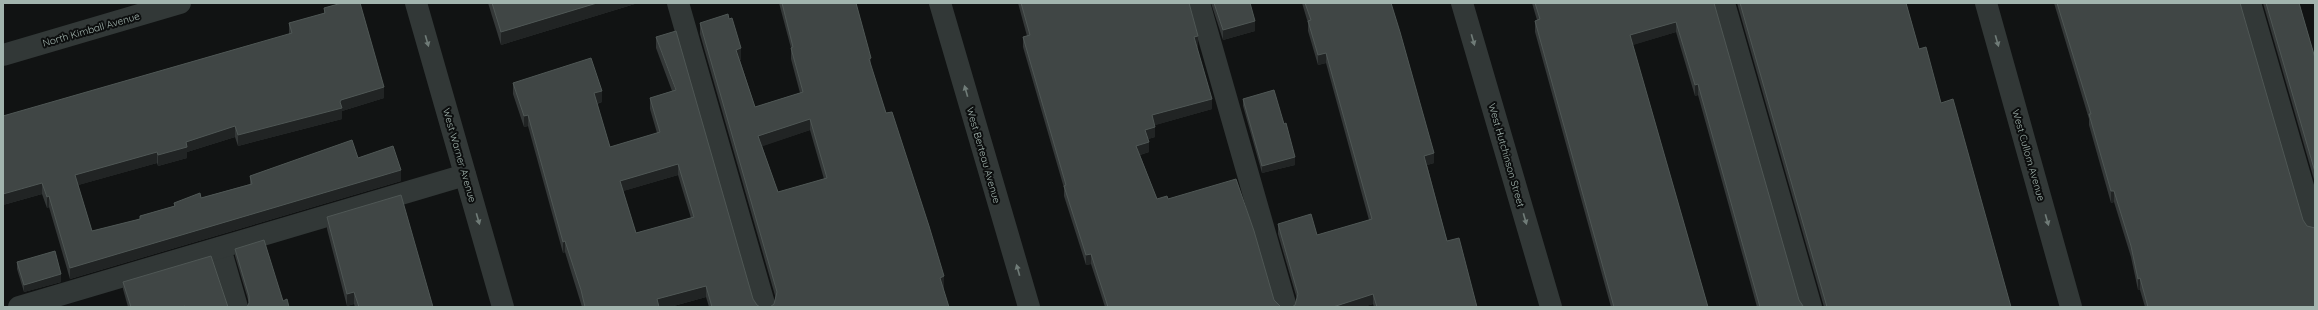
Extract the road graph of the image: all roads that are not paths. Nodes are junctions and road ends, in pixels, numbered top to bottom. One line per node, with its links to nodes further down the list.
1 (180, 3): 10 (street, North Kimball Avenue)
2 (416, 3): 11 (street, West Warner Avenue, one-way to 11)
3 (678, 3): 17 (street)
4 (940, 3): 18 (street, West Berteau Avenue, one-way to 4)
5 (1200, 3): 19 (street)
6 (1462, 3): 20 (street, West Hutchinson Street, one-way to 20)
7 (1724, 3): 21 (street)
8 (1986, 3): 22 (street, West Cullom Avenue, one-way to 22)
9 (2250, 3): 12 (street)
10 (3, 55)
11 (465, 175): 13 (street); 16 (street, West Warner Avenue, one-way to 16)
12 (2315, 228)
13 (220, 248): 14 (street); 15 (street)
14 (19, 307)
15 (237, 307)
16 (503, 307)
17 (765, 307)
18 (1029, 307)
19 (1286, 307)
20 (1551, 307)
21 (1811, 307)
22 (2071, 307)

